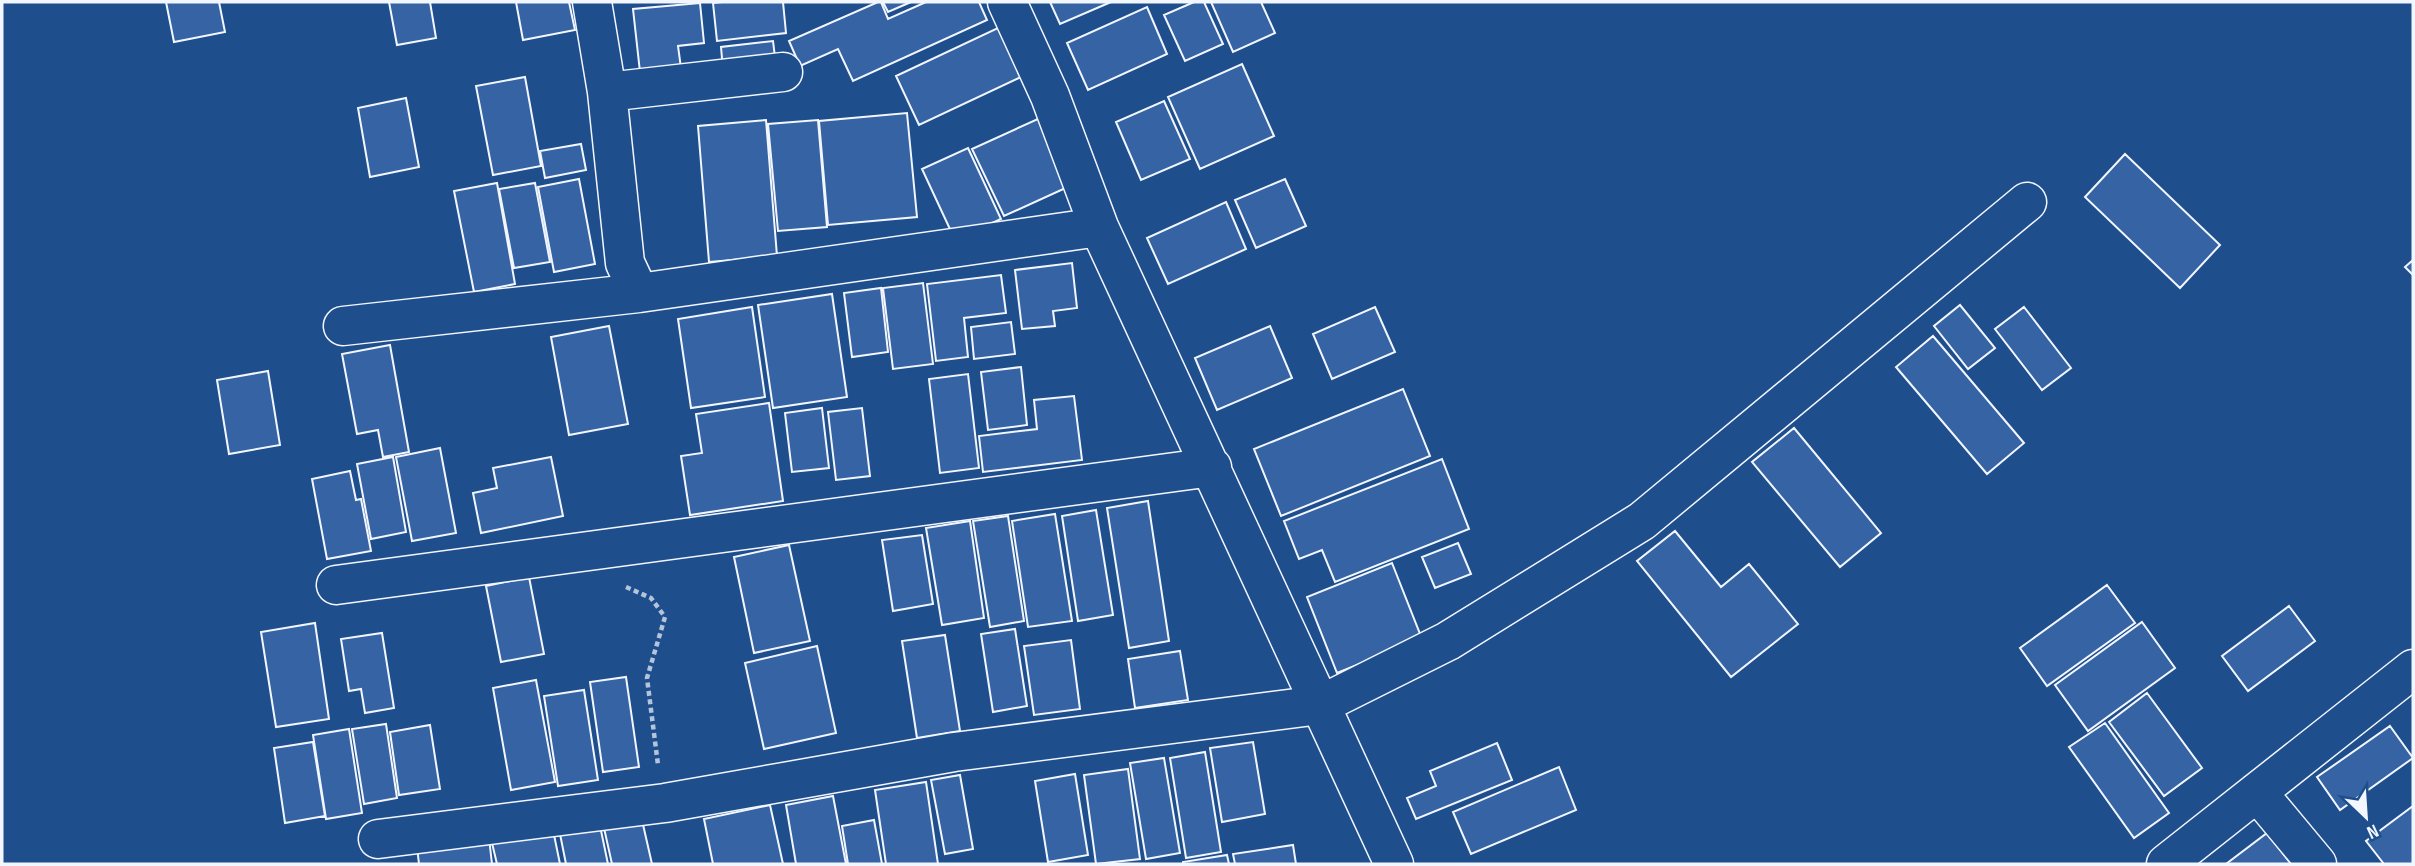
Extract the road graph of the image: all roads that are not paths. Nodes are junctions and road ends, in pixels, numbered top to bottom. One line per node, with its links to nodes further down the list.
1 (592, 2): 4 (street)
2 (1007, 2): 6 (street)
3 (783, 72): 4 (street)
4 (607, 92): 7 (street)
5 (2028, 202): 12 (street)
6 (1099, 227): 7 (street); 9 (street)
7 (639, 293): 8 (street)
8 (343, 326)
9 (1212, 467): 10 (street); 12 (street)
10 (336, 585)
11 (2413, 669): 13 (street)
12 (1320, 705): 14 (street); 15 (street)
13 (2257, 792): 16 (street); 17 (street)
14 (378, 839)
15 (1394, 864)
16 (2166, 864)
17 (2317, 864)

